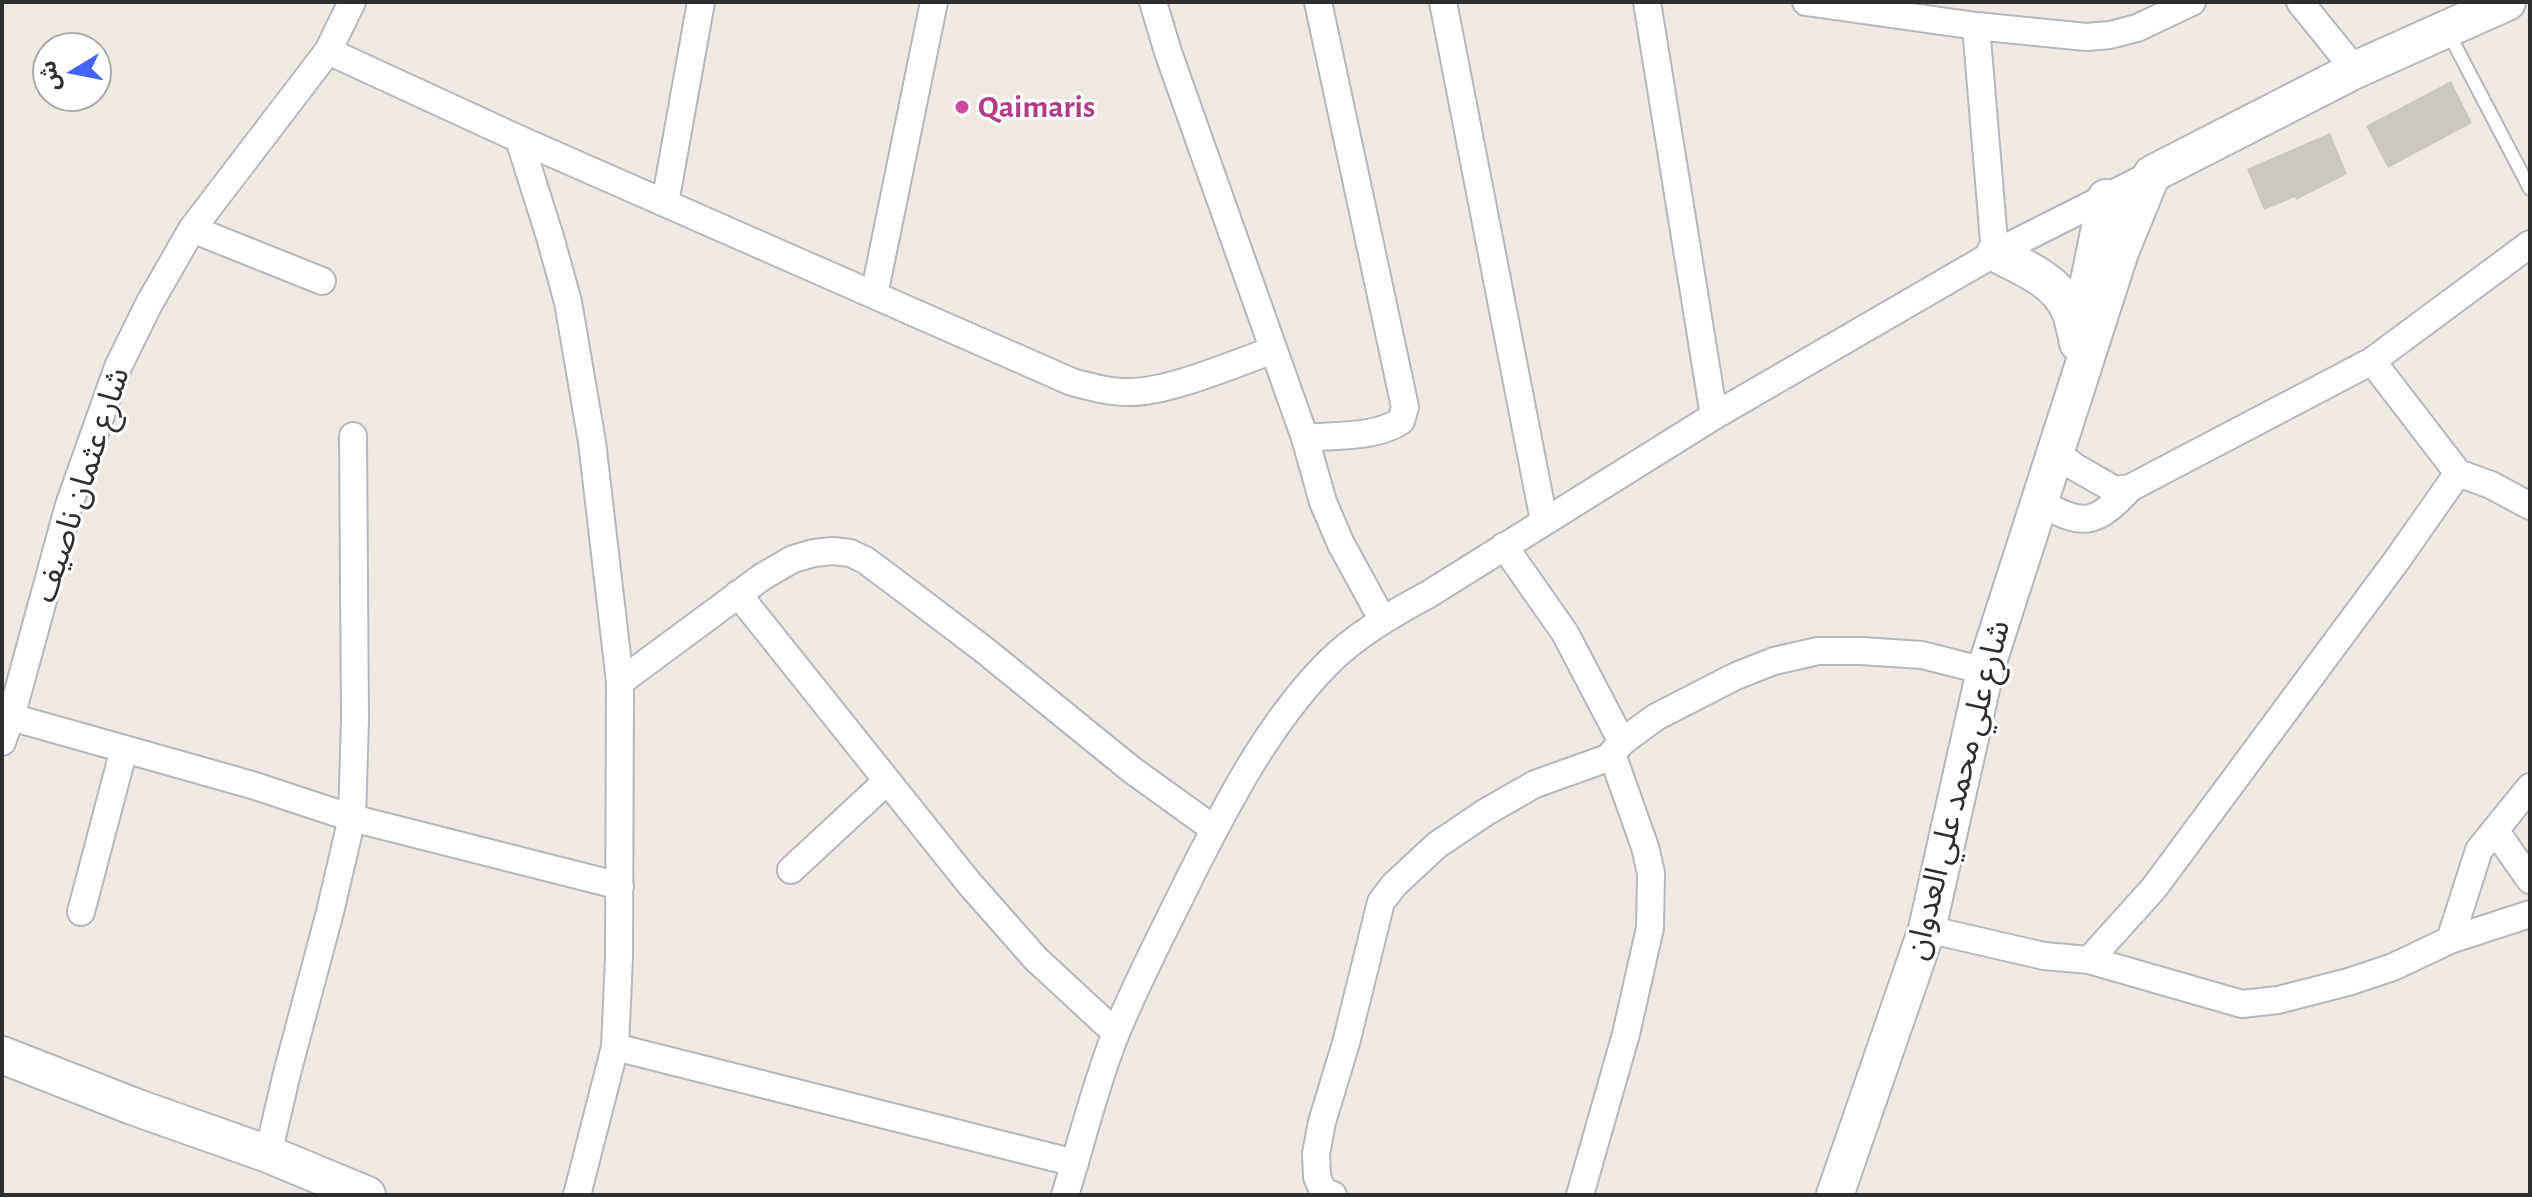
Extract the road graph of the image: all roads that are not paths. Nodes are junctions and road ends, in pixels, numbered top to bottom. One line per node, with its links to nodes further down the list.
1 (352, 2): 14 (street, شارع عثمان ناصيف)
2 (701, 2): 20 (street)
3 (934, 2): 25 (street)
4 (1153, 2): 27 (street)
5 (1318, 2): 32 (street)
6 (1443, 2): 38 (street)
7 (1647, 2): 30 (street)
8 (1806, 2): 12 (street)
9 (2192, 2): 12 (street)
10 (2300, 2): 15 (street)
11 (2507, 2): 13 (street)
12 (1976, 26): 23 (street)
13 (2446, 28): 15 (street); 18 (lane)
14 (328, 51): 16 (street); 21 (street, شارع عثمان ناصيف)
15 (2355, 70): 17 (street)
16 (519, 139): 20 (street); 43 (street)
17 (2152, 174): 19 (street); 29 (street, شارع علي محمد علي العدوان)
18 (2530, 189)
19 (2106, 198): 23 (street); 26 (street, شارع علي محمد علي العدوان)
20 (665, 203): 25 (street)
21 (192, 229): 24 (street); 44 (street, شارع عثمان ناصيف)
22 (2530, 244): 28 (street)
23 (1995, 253): 26 (street); 30 (street)
24 (322, 281)
25 (874, 295): 27 (street)
26 (2078, 343): 29 (street, شارع علي محمد علي العدوان)
27 (1273, 350): 32 (street)
28 (2372, 361): 34 (street); 35 (street)
29 (2077, 384): 33 (street, شارع علي محمد علي العدوان)
30 (1714, 416): 38 (street)
31 (353, 436): 50 (street)
32 (1305, 438): 41 (street)
33 (2055, 452): 35 (street); 36 (street, شارع علي محمد علي العدوان)
34 (2458, 473): 37 (street); 60 (street)
35 (2130, 488): 36 (street)
36 (2039, 501): 42 (street, شارع علي محمد علي العدوان)
37 (2530, 506)
38 (1544, 521): 39 (street)
39 (1504, 546): 41 (street); 46 (street)
40 (738, 594): 43 (street); 48 (street); 51 (street)
41 (1382, 619): 51 (street)
42 (1985, 671): 46 (street); 58 (street, شارع علي محمد علي العدوان)
43 (620, 682): 55 (street)
44 (11, 717): 45 (street, شارع عثمان ناصيف); 47 (street)
45 (2, 742)
46 (1617, 748): 69 (street); 70 (street)
47 (124, 749): 50 (street); 56 (street)
48 (887, 781): 53 (street); 61 (street)
49 (2530, 787): 52 (street)
50 (352, 818): 55 (street); 64 (street)
51 (1214, 829): 61 (street)
52 (2495, 830): 54 (street); 59 (street)
53 (791, 870)
54 (2530, 880)
55 (620, 886): 62 (street)
56 (81, 912)
57 (2530, 914): 59 (street)
58 (1927, 929): 60 (street); 71 (street, شارع علي محمد علي العدوان)
59 (2450, 940): 60 (street)
60 (2089, 960)
61 (1116, 1033): 65 (street)
62 (615, 1047): 65 (street); 67 (street)
63 (2, 1055): 64 (street)
64 (268, 1154): 66 (street)
65 (1075, 1163): 68 (street)
66 (367, 1195)
67 (577, 1195)
68 (1065, 1195)
69 (1333, 1195)
70 (1580, 1195)
71 (1835, 1195)

